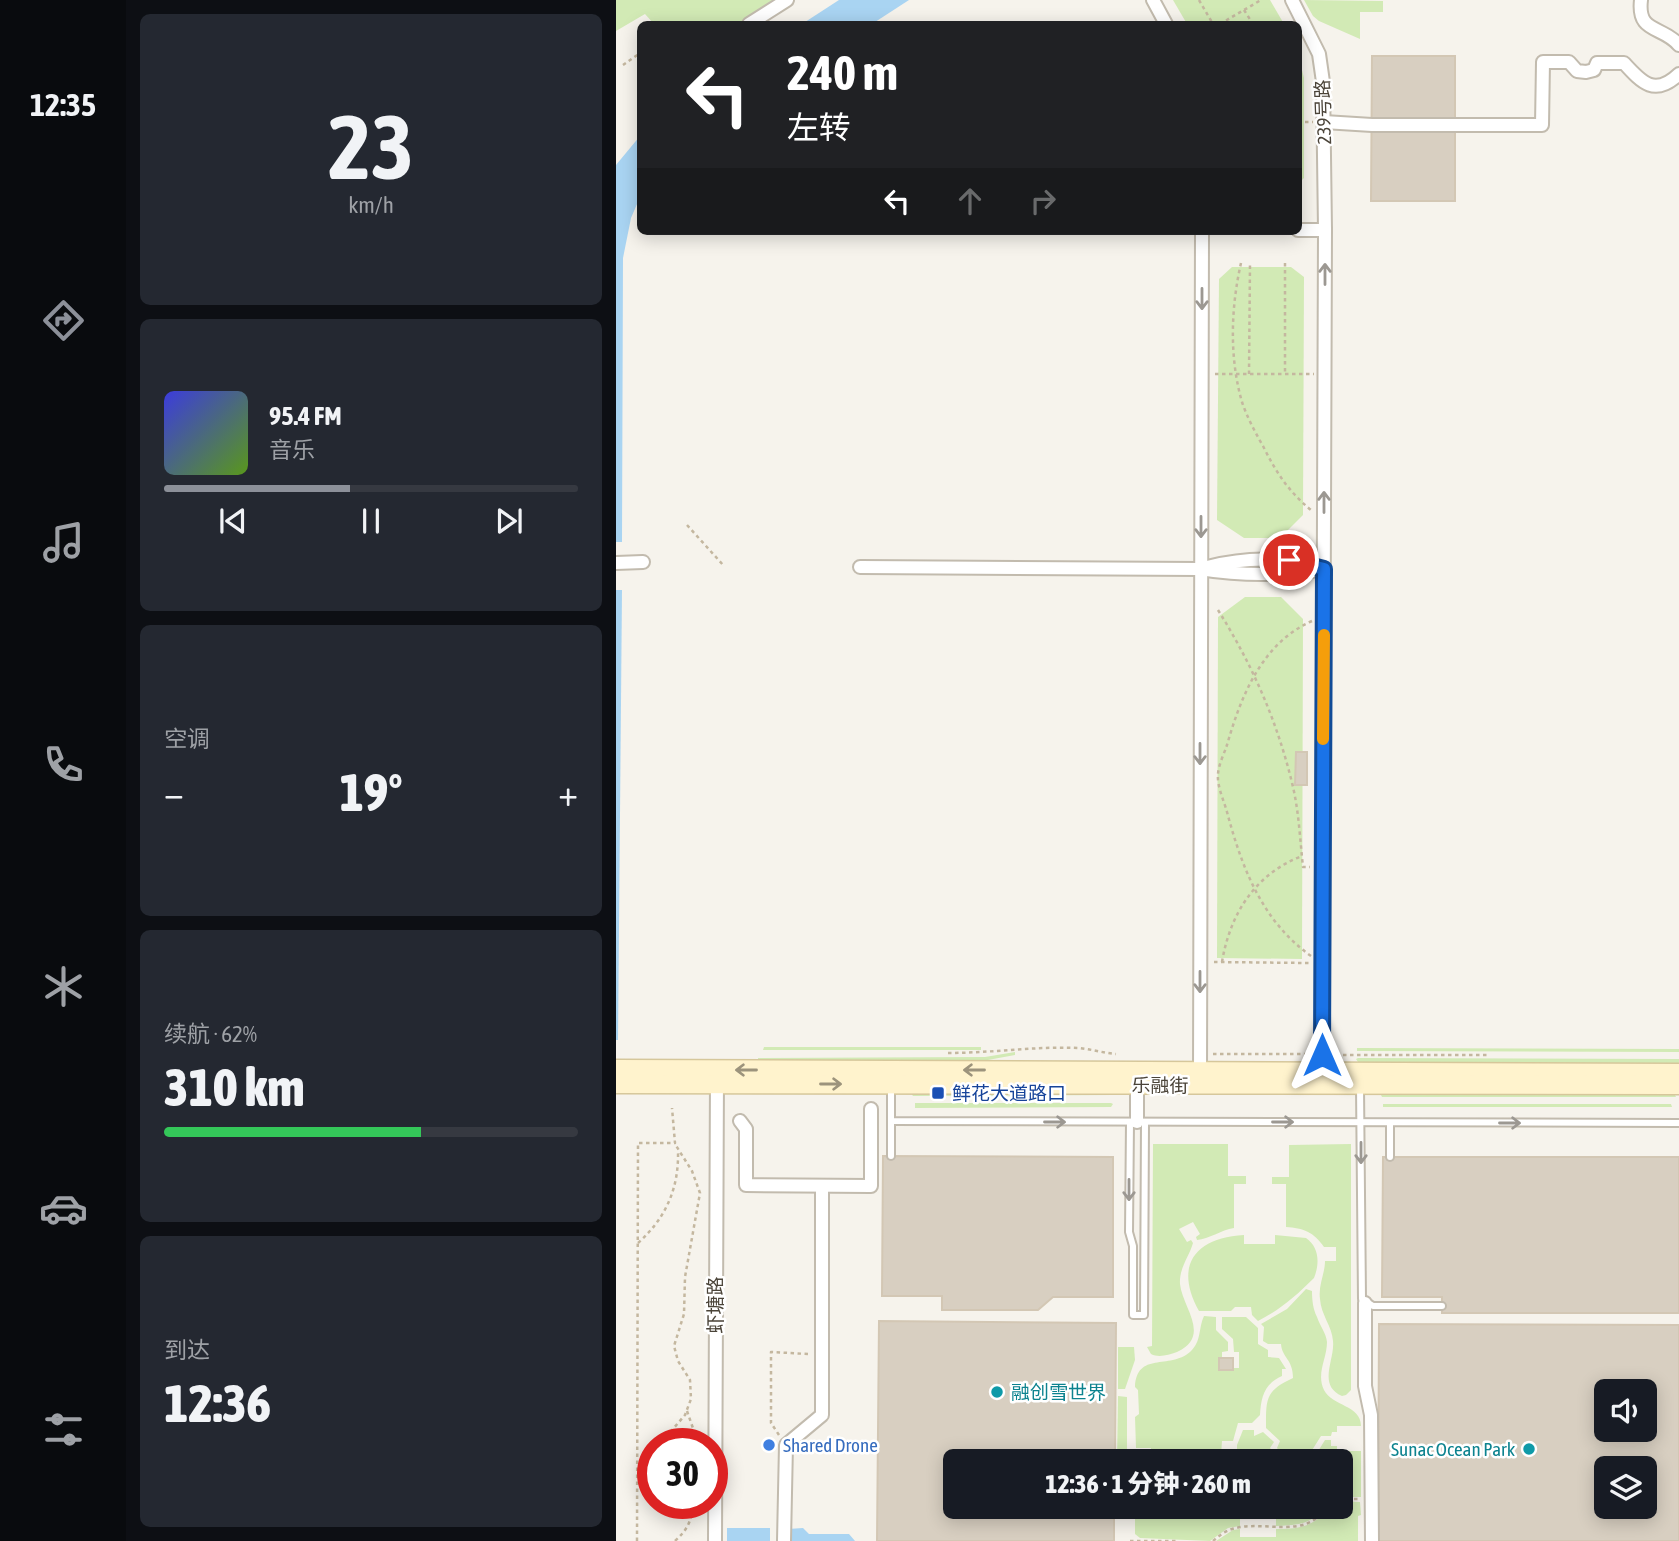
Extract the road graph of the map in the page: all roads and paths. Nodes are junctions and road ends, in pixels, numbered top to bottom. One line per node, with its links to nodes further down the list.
1 (787, 0): 9 (street)
2 (1153, 0): 10 (street)
3 (1292, 0): 17 (street, 239号路)
4 (1641, 0): 13 (street)
5 (1201, 1): 11 (path)
6 (1258, 1): 7 (path)
7 (1244, 10): 8 (path); 12 (path)
8 (1227, 20)
9 (755, 21)
10 (1164, 21)
11 (1211, 21)
12 (1251, 21)
13 (1679, 45)
14 (637, 55): 15 (path)
15 (623, 65)
16 (1679, 74): 17 (street)
17 (1324, 122): 19 (street, 239号路)
18 (1302, 230): 19 (street)
19 (1325, 230): 28 (street, 239号路, one-way to 19)
20 (1202, 235): 24 (street, one-way to 24)
21 (1241, 263): 25 (path)
22 (1250, 263): 26 (path)
23 (1285, 263): 27 (path)
24 (1201, 374): 25 (path); 35 (street, one-way to 35)
25 (1238, 374): 26 (path); 29 (path)
26 (1249, 374): 27 (path)
27 (1285, 374): 28 (path)
28 (1324, 374): 29 (street, 239号路, one-way to 28)
29 (1324, 521): 36 (street, 239号路)
30 (687, 525): 33 (path)
31 (643, 562): 32 (street)
32 (616, 563)
33 (724, 566)
34 (860, 567): 35 (street)
35 (1200, 569): 36 (street); 43 (street, one-way to 43)
36 (1324, 569): 38 (street, 239号路)
37 (1219, 610): 39 (path)
38 (1324, 615): 39 (path); 41 (street, 239号路)
39 (1255, 674): 40 (path); 42 (path)
40 (1302, 856): 41 (path); 42 (path)
41 (1323, 867): 45 (street, 239号路)
42 (1253, 888): 44 (path); 45 (path)
43 (1200, 962): 44 (path); 50 (street, one-way to 50)
44 (1222, 962): 45 (path)
45 (1322, 964): 51 (street, 239号路)
46 (944, 1053): 47 (path)
47 (1126, 1054)
48 (1499, 1055): 51 (path)
49 (616, 1069): 53 (street)
50 (1200, 1070): 51 (street, 乐融街); 51 (path); 55 (street, 乐融街, one-way to 55); 57 (street, 乐融街)
51 (1322, 1070): 52 (street, 乐融街); 58 (street, 乐融街)
52 (1679, 1073)
53 (641, 1077): 54 (street, 乐融街); 56 (street)
54 (717, 1077): 55 (street, 乐融街); 88 (street, 虾塘路)
55 (891, 1077): 57 (street, 乐融街); 63 (lane)
56 (616, 1084)
57 (1137, 1084): 64 (street)
58 (1360, 1085): 59 (street, 乐融街); 65 (lane)
59 (1679, 1085)
60 (672, 1108): 68 (path)
61 (872, 1109): 72 (street)
62 (740, 1121): 72 (street)
63 (891, 1121): 64 (lane, one-way to 64); 70 (lane)
64 (1137, 1122): 64 (lane, one-way to 64); 65 (lane, one-way to 65)
65 (1361, 1123): 66 (lane); 74 (lane, one-way to 74)
66 (1390, 1123): 67 (lane, one-way to 67); 71 (lane)
67 (1679, 1124)
68 (675, 1143): 69 (path); 73 (path)
69 (678, 1150): 73 (path); 77 (path)
70 (891, 1156)
71 (1390, 1157)
72 (822, 1186): 76 (street)
73 (638, 1243): 86 (path)
74 (1365, 1303): 75 (lane); 82 (street)
75 (1442, 1306)
76 (822, 1354): 80 (street); 80 (path)
77 (687, 1411): 78 (path); 79 (path)
78 (673, 1428)
79 (693, 1428)
80 (786, 1445): 85 (street)
81 (1353, 1499): 82 (path)
82 (1371, 1500): 92 (street)
83 (690, 1519): 87 (path)
84 (1315, 1519): 91 (path)
85 (784, 1535)
86 (637, 1541)
87 (675, 1541)
88 (715, 1541)
89 (1130, 1541): 90 (path)
90 (1177, 1541)
91 (1213, 1541)
92 (1372, 1541)

